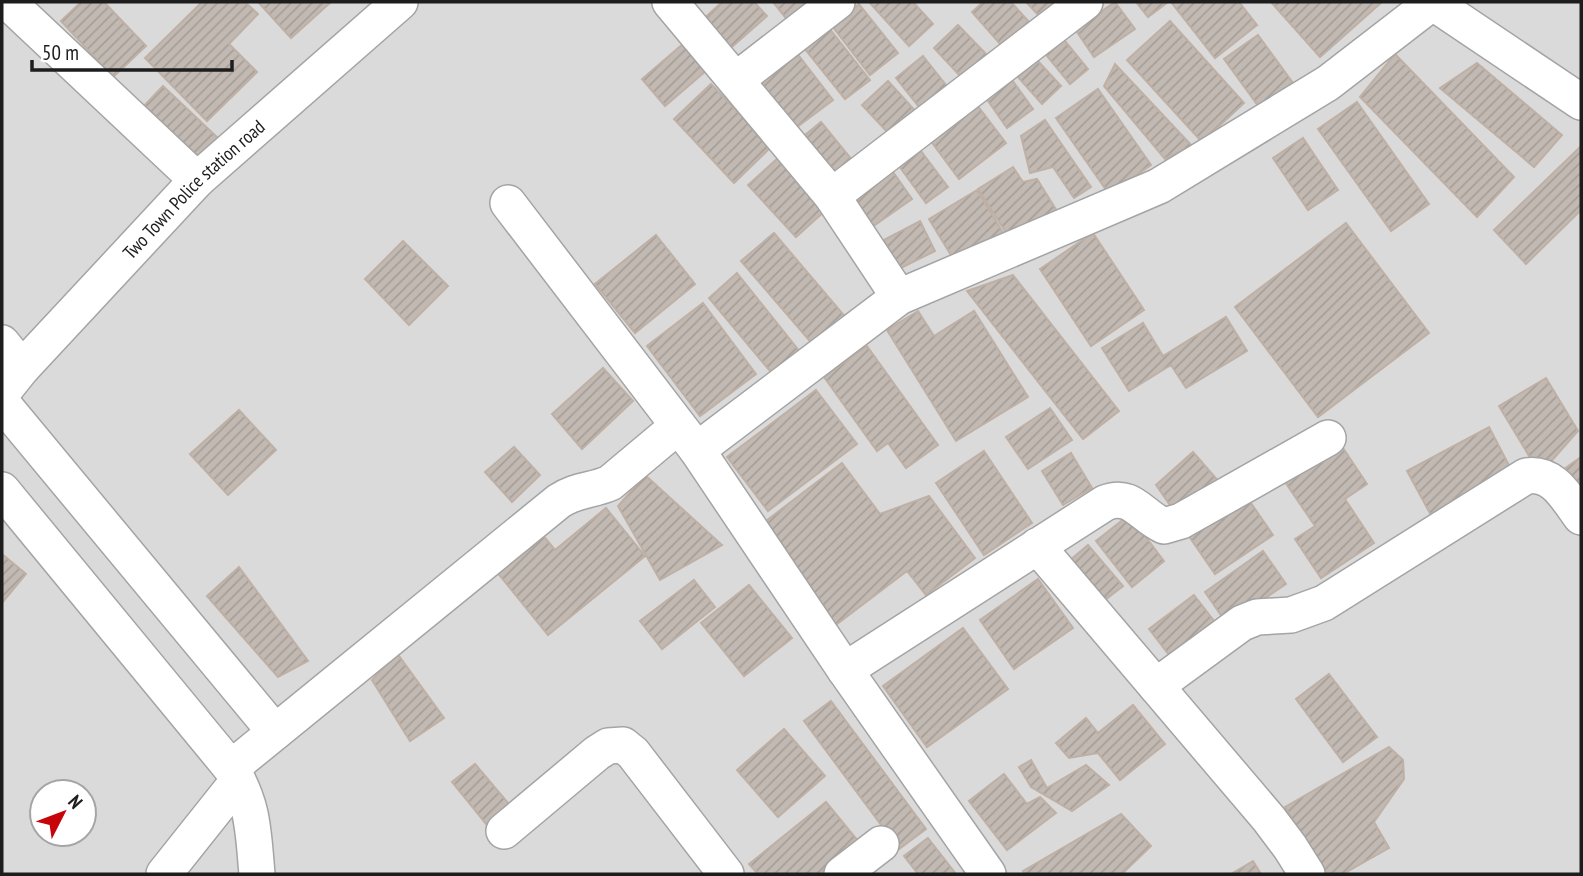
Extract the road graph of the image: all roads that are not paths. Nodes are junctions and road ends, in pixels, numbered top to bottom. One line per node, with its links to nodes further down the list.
1 (8, 2): 9 (street)
2 (670, 2): 7 (street)
3 (837, 2): 7 (street)
4 (1085, 2): 10 (street)
5 (1433, 2): 8 (street); 12 (street)
6 (382, 7): 9 (street, Two Town Police station road)
7 (736, 80): 10 (street)
8 (1581, 102)
9 (197, 180): 13 (street, Two Town Police station road)
10 (832, 196): 12 (street)
11 (508, 203): 15 (street)
12 (899, 297): 15 (street)
13 (9, 368)
14 (2, 403): 22 (street)
15 (687, 438): 20 (street); 22 (street)
16 (1328, 438): 19 (street)
17 (2, 490): 23 (street)
18 (1581, 517): 21 (street)
19 (1037, 546): 20 (street); 21 (street)
20 (845, 670): 30 (street)
21 (1156, 686): 31 (street)
22 (271, 735): 23 (street)
23 (236, 770): 26 (street); 27 (street)
24 (504, 831): 28 (street)
25 (881, 844): 29 (street)
26 (164, 874)
27 (257, 874)
28 (726, 874)
29 (842, 874)
30 (988, 874)
31 (1307, 874)

